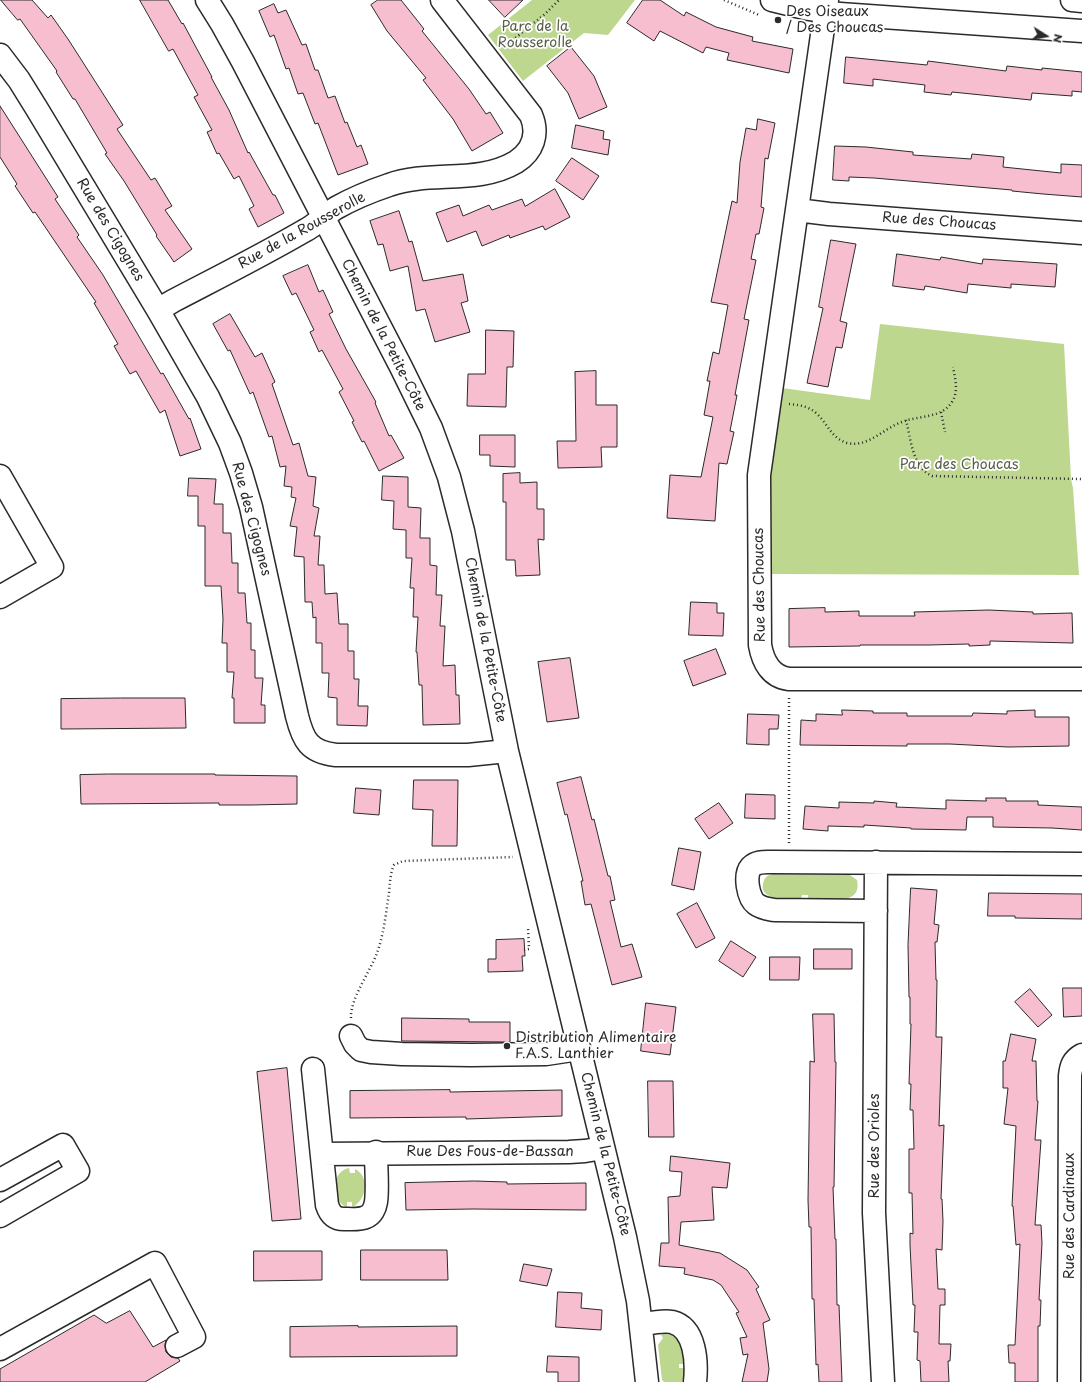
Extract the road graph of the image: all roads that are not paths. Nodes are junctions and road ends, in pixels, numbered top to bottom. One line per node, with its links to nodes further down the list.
1 (207, 0): 10 (street, Chemin de la Petite-Côte)
2 (442, 0): 10 (street, Rue de la Rousserolle)
3 (772, 0): 6 (street)
4 (1072, 0): 5 (street)
5 (1082, 1)
6 (826, 6): 7 (street); 9 (street, Rue des Choucas)
7 (1082, 31)
8 (0, 55): 12 (street, Rue des Cigognes)
9 (797, 210): 11 (street, Rue des Choucas); 15 (street, Rue des Choucas)
10 (323, 218): 12 (street, Rue de la Rousserolle); 16 (street, Chemin de la Petite-Côte)
11 (1082, 232)
12 (158, 310): 16 (street, Rue des Cigognes)
13 (0, 476): 14 (street)
14 (0, 597)
15 (1082, 679)
16 (507, 752): 21 (street, Chemin de la Petite-Côte)
17 (876, 862): 18 (street); 19 (street, Rue des Orioles); 19 (street)
18 (1082, 864)
19 (876, 911): 34 (street, Rue des Orioles)
20 (357, 1040): 21 (street)
21 (579, 1049): 24 (street, Chemin de la Petite-Côte)
22 (1082, 1055): 35 (street, Rue des Cardinaux)
23 (312, 1069): 26 (street)
24 (603, 1148): 25 (street, Rue Des Fous-de-Bassan); 29 (street, Chemin de la Petite-Côte)
25 (376, 1152): 26 (street, Rue Des Fous-de-Bassan); 26 (street)
26 (322, 1154)
27 (0, 1180): 28 (street)
28 (0, 1216)
29 (641, 1325): 32 (street, Chemin de la Petite-Côte); 33 (street)
30 (177, 1346): 31 (street)
31 (0, 1349)
32 (647, 1382)
33 (695, 1382)
34 (883, 1382)
35 (1069, 1382)

